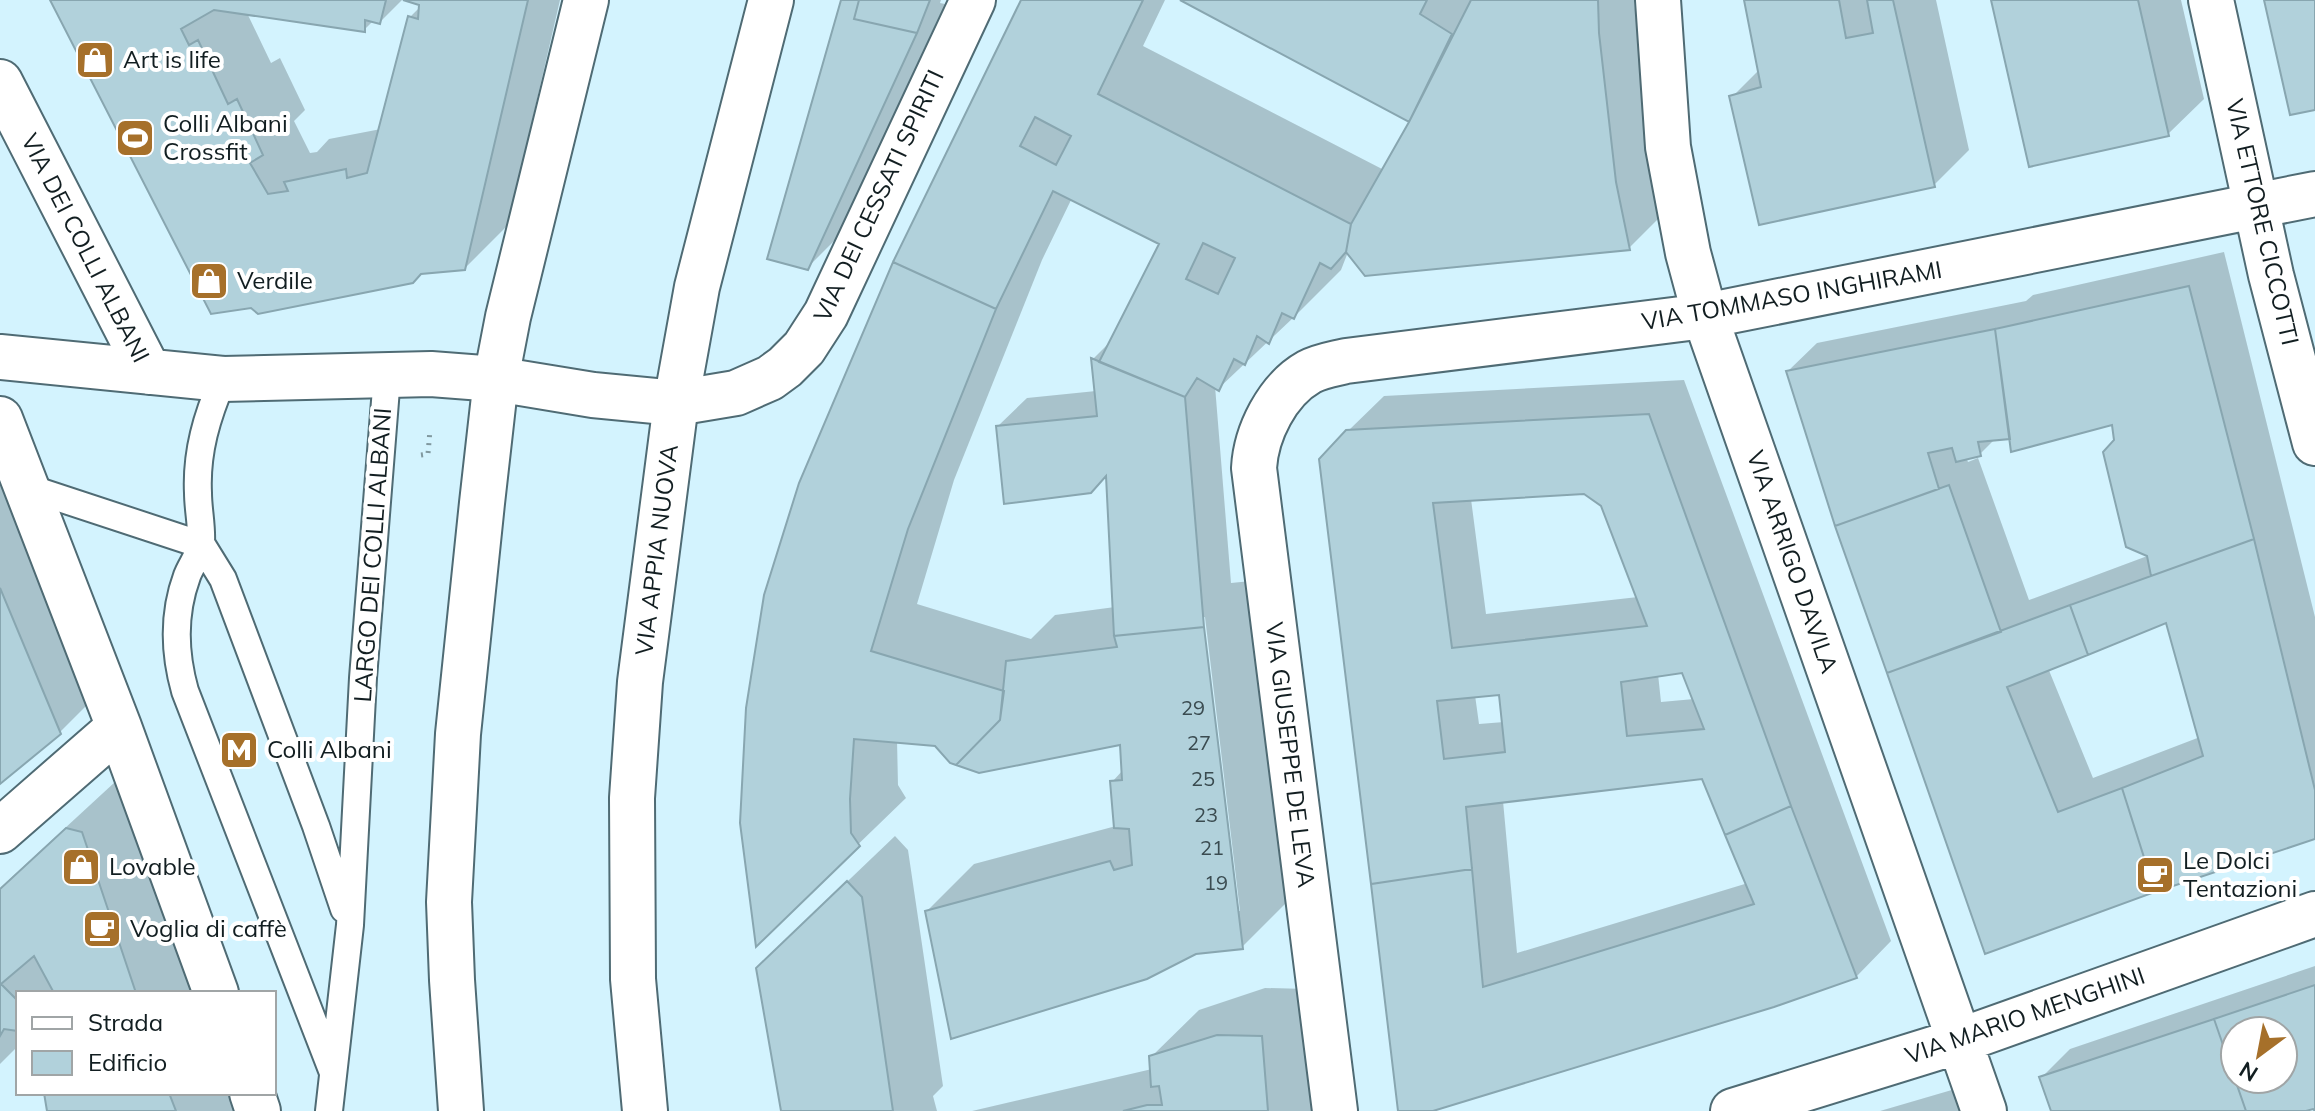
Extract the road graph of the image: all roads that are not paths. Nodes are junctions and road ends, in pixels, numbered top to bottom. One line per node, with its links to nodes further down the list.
1 (586, 0): 14 (street)
2 (771, 0): 15 (street, VIA APPIA NUOVA)
3 (973, 0): 15 (street, VIA DEI CESSATI SPIRITI)
4 (1658, 0): 9 (street, VIA ARRIGO DAVILA)
5 (2211, 0): 8 (street, VIA ETTORE CICCOTTI)
6 (0, 82): 11 (street, VIA DEI COLLI ALBANI)
7 (2315, 194): 8 (street, VIA TOMMASO INGHIRAMI)
8 (2257, 207): 9 (street, VIA TOMMASO INGHIRAMI); 18 (street, VIA ETTORE CICCOTTI)
9 (1705, 316): 16 (street, VIA TOMMASO INGHIRAMI); 26 (street, VIA ARRIGO DAVILA)
10 (0, 357): 11 (street, LARGO DEI COLLI ALBANI)
11 (149, 372): 13 (street, LARGO DEI COLLI ALBANI)
12 (387, 376): 13 (street, LARGO DEI COLLI ALBANI); 14 (street, LARGO DEI COLLI ALBANI); 24 (lane, LARGO DEI COLLI ALBANI)
13 (223, 379): 20 (lane, LARGO DEI COLLI ALBANI)
14 (496, 379): 15 (street, VIA DEI CESSATI SPIRITI); 29 (street)
15 (676, 403): 30 (street, VIA APPIA NUOVA)
16 (1278, 403): 31 (street, VIA GIUSEPPE DE LEVA)
17 (0, 419): 19 (street)
18 (2315, 443)
19 (26, 487): 20 (lane); 21 (street)
20 (202, 545): 24 (lane, LARGO DEI COLLI ALBANI); 27 (lane, LARGO DEI COLLI ALBANI)
21 (119, 727): 22 (street); 25 (street)
22 (0, 831)
23 (2315, 914): 26 (street, VIA MARIO MENGHINI)
24 (350, 925): 27 (lane, LARGO DEI COLLI ALBANI)
25 (215, 991)
26 (1959, 1041): 32 (street, VIA MARIO MENGHINI); 33 (street, VIA ARRIGO DAVILA)
27 (333, 1074): 28 (lane, LARGO DEI COLLI ALBANI)
28 (329, 1111)
29 (461, 1111)
30 (645, 1111)
31 (1335, 1111)
32 (1733, 1111)
33 (1984, 1111)

